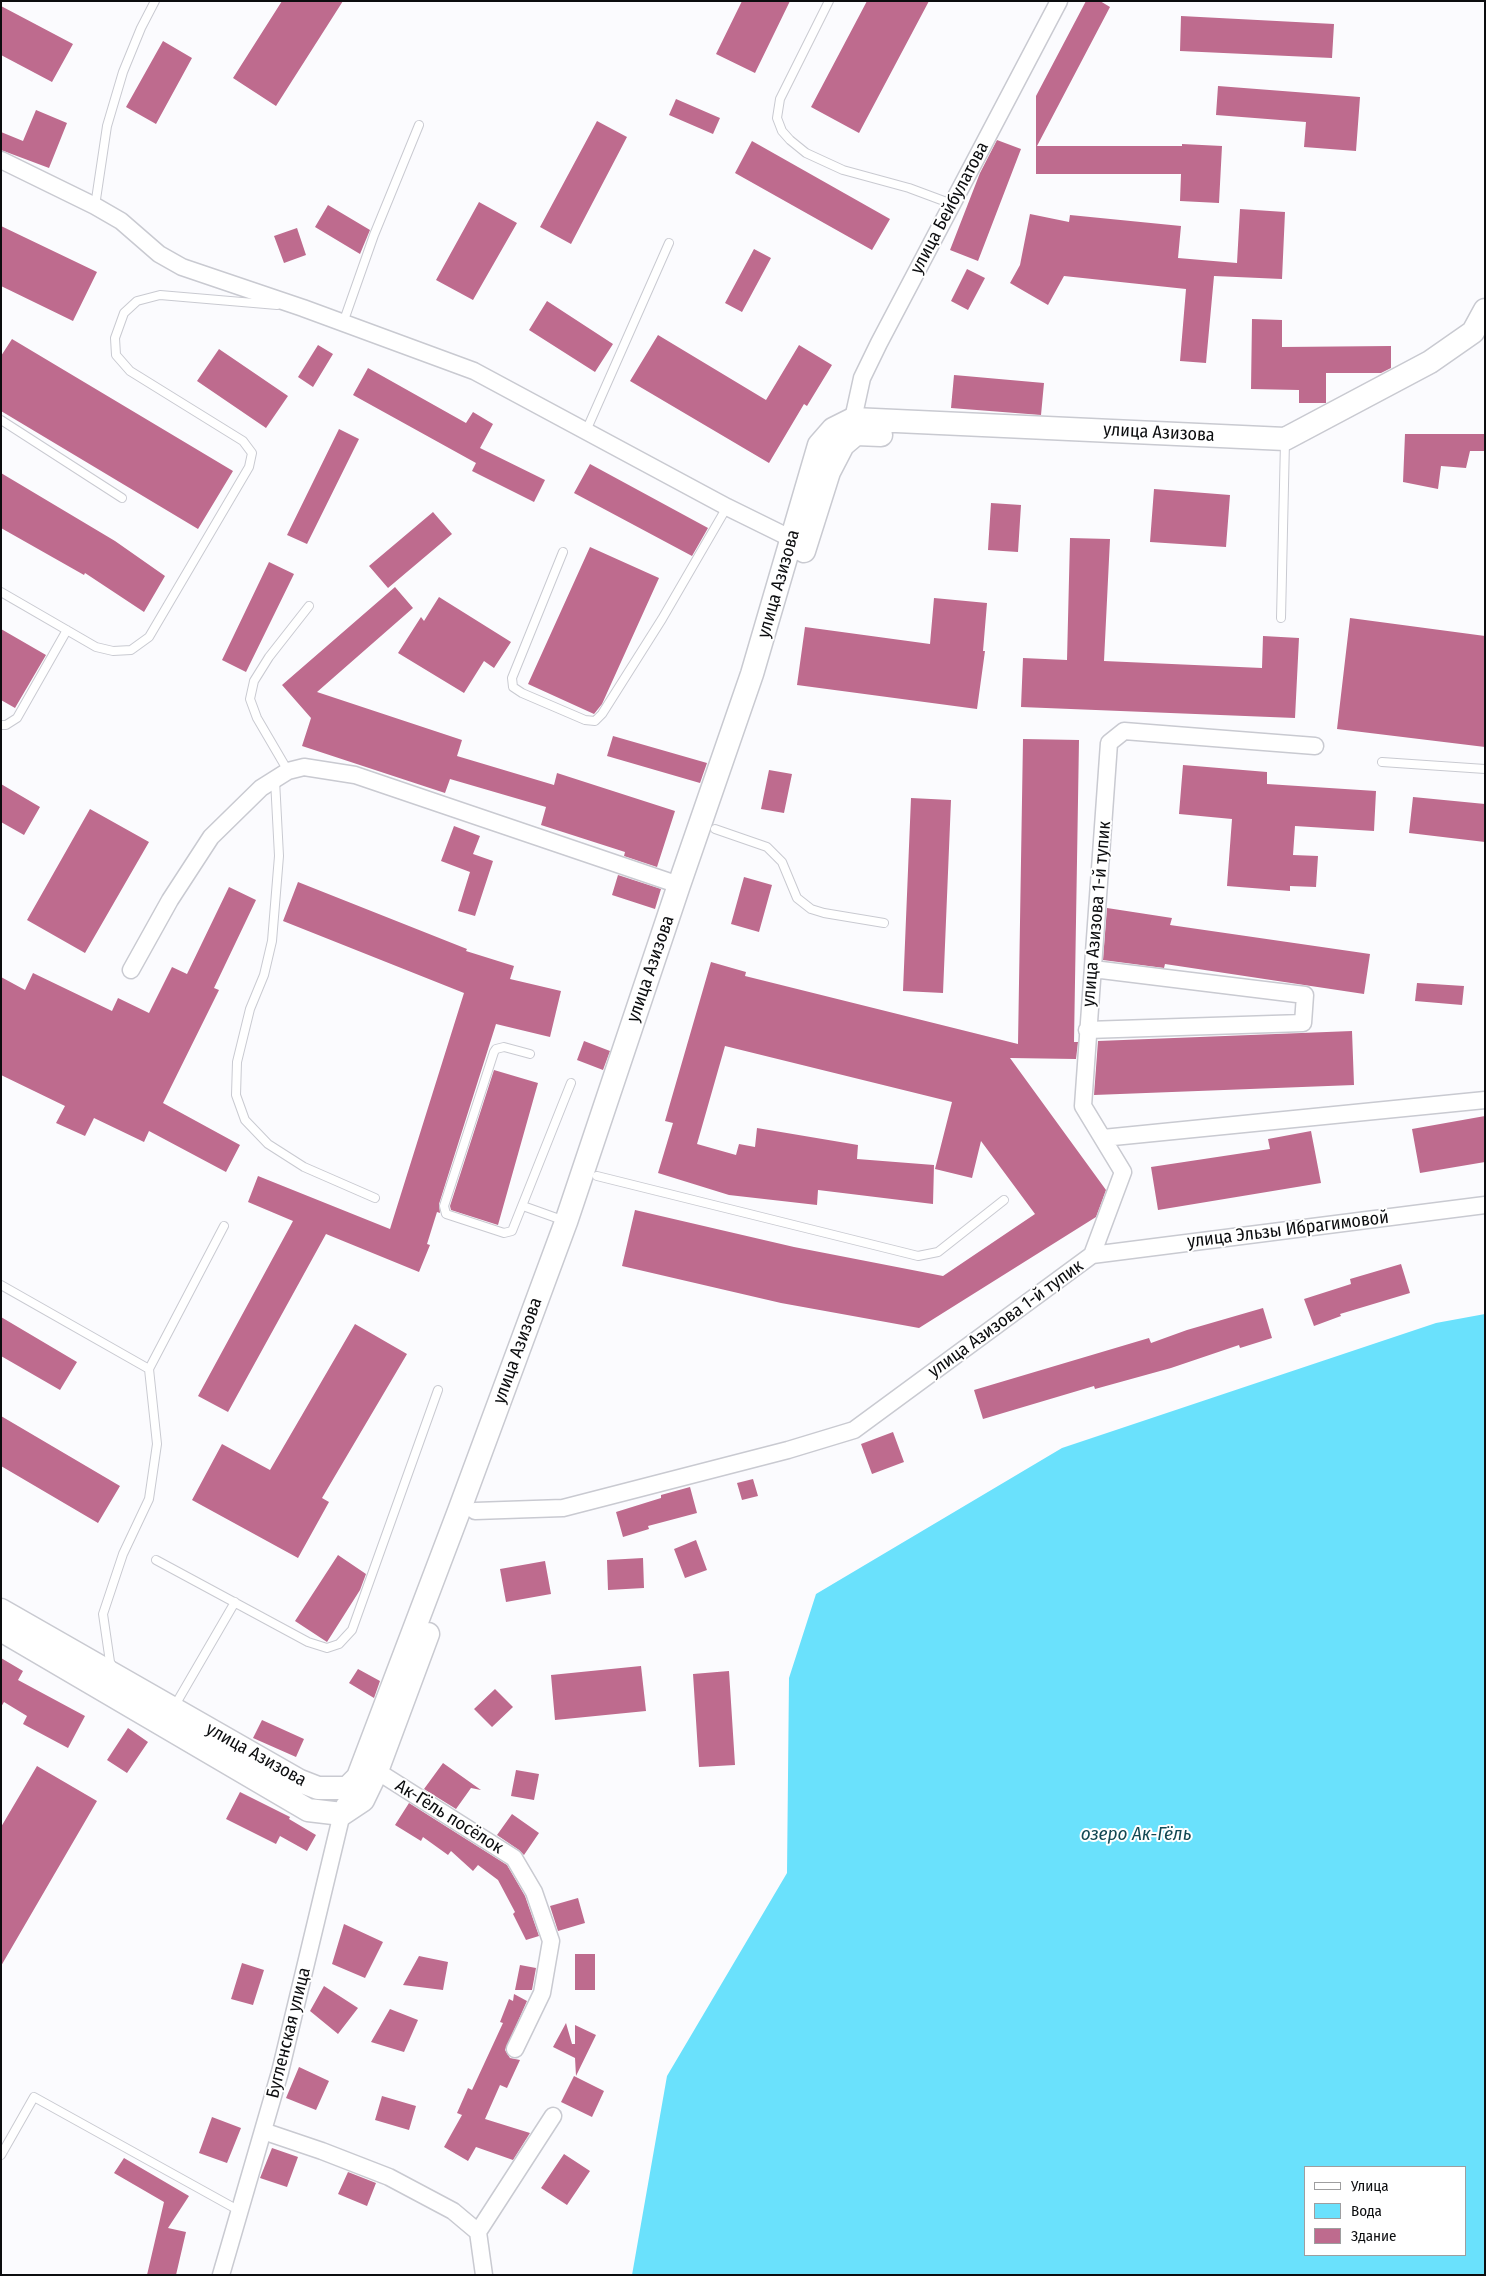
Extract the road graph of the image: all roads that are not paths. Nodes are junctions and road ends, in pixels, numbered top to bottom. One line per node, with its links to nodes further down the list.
1 (154, 1): 7 (lane)
2 (828, 1): 6 (lane)
3 (1059, 1): 6 (street, улица Бейбулатова)
4 (419, 125): 11 (lane)
5 (1, 160): 7 (street)
6 (952, 204): 13 (street, улица Бейбулатова)
7 (95, 206): 9 (street)
8 (669, 243): 15 (lane)
9 (303, 308): 11 (street); 24 (lane)
10 (1485, 310): 16 (main road, улица Азизова)
11 (343, 323): 15 (street)
12 (1485, 335): 16 (main road, улица Азизова)
13 (853, 419): 16 (main road, улица Азизова); 19 (main road, улица Азизова)
14 (1, 420): 17 (lane)
15 (586, 432): 18 (street)
16 (1285, 444): 23 (lane); 30 (main road, улица Азизова)
17 (122, 498)
18 (727, 507): 19 (street); 20 (lane)
19 (792, 539): 31 (main road, улица Азизова)
20 (563, 552)
21 (1, 592): 24 (lane)
22 (309, 606): 29 (lane)
23 (1281, 618)
24 (67, 630): 25 (lane)
25 (1, 725)
26 (1315, 746): 33 (street, улица Азизова 1-й тупик)
27 (1382, 762): 28 (lane)
28 (1485, 769)
29 (282, 774): 31 (street); 34 (street); 41 (lane)
30 (715, 829): 32 (lane); 40 (main road, улица Азизова)
31 (679, 885): 45 (main road, улица Азизова)
32 (884, 924)
33 (1093, 969): 35 (street, улица Азизова 1-й тупик); 35 (street)
34 (131, 970)
35 (1087, 1030): 39 (street, улица Азизова 1-й тупик)
36 (530, 1054): 44 (lane)
37 (571, 1083): 44 (lane)
38 (1485, 1100): 39 (street)
39 (1103, 1138): 47 (street, улица Азизова 1-й тупик)
40 (597, 1176): 42 (lane); 51 (main road, улица Азизова)
41 (375, 1198)
42 (1004, 1200)
43 (1485, 1205): 47 (street, улица Эльзы Ибрагимовой)
44 (523, 1206): 45 (lane)
45 (566, 1222): 58 (main road, улица Азизова)
46 (224, 1226): 49 (lane)
47 (1092, 1255): 51 (street, улица Азизова 1-й тупик)
48 (1, 1285): 49 (lane)
49 (149, 1369): 56 (lane)
50 (438, 1390): 53 (lane)
51 (476, 1510): 58 (main road, улица Азизова)
52 (156, 1560): 53 (lane)
53 (234, 1602): 57 (lane)
54 (1, 1610): 56 (main road, улица Азизова)
55 (1, 1630): 60 (main road, улица Азизова)
56 (118, 1678): 57 (main road, улица Азизова)
57 (172, 1708): 59 (main road, улица Азизова)
58 (370, 1767): 59 (main road, улица Азизова); 60 (main road, улица Азизова); 61 (street, Ак-Гёль посёлок)
59 (347, 1788): 60 (street, Бугленская улица)
60 (342, 1814): 63 (street, Бугленская улица)
61 (515, 2049)
62 (553, 2116): 66 (street)
63 (263, 2131): 65 (street, Бугленская улица); 66 (street)
64 (1, 2155): 65 (lane)
65 (238, 2210): 67 (street, Бугленская улица)
66 (478, 2232): 68 (street)
67 (220, 2275)
68 (484, 2275)

